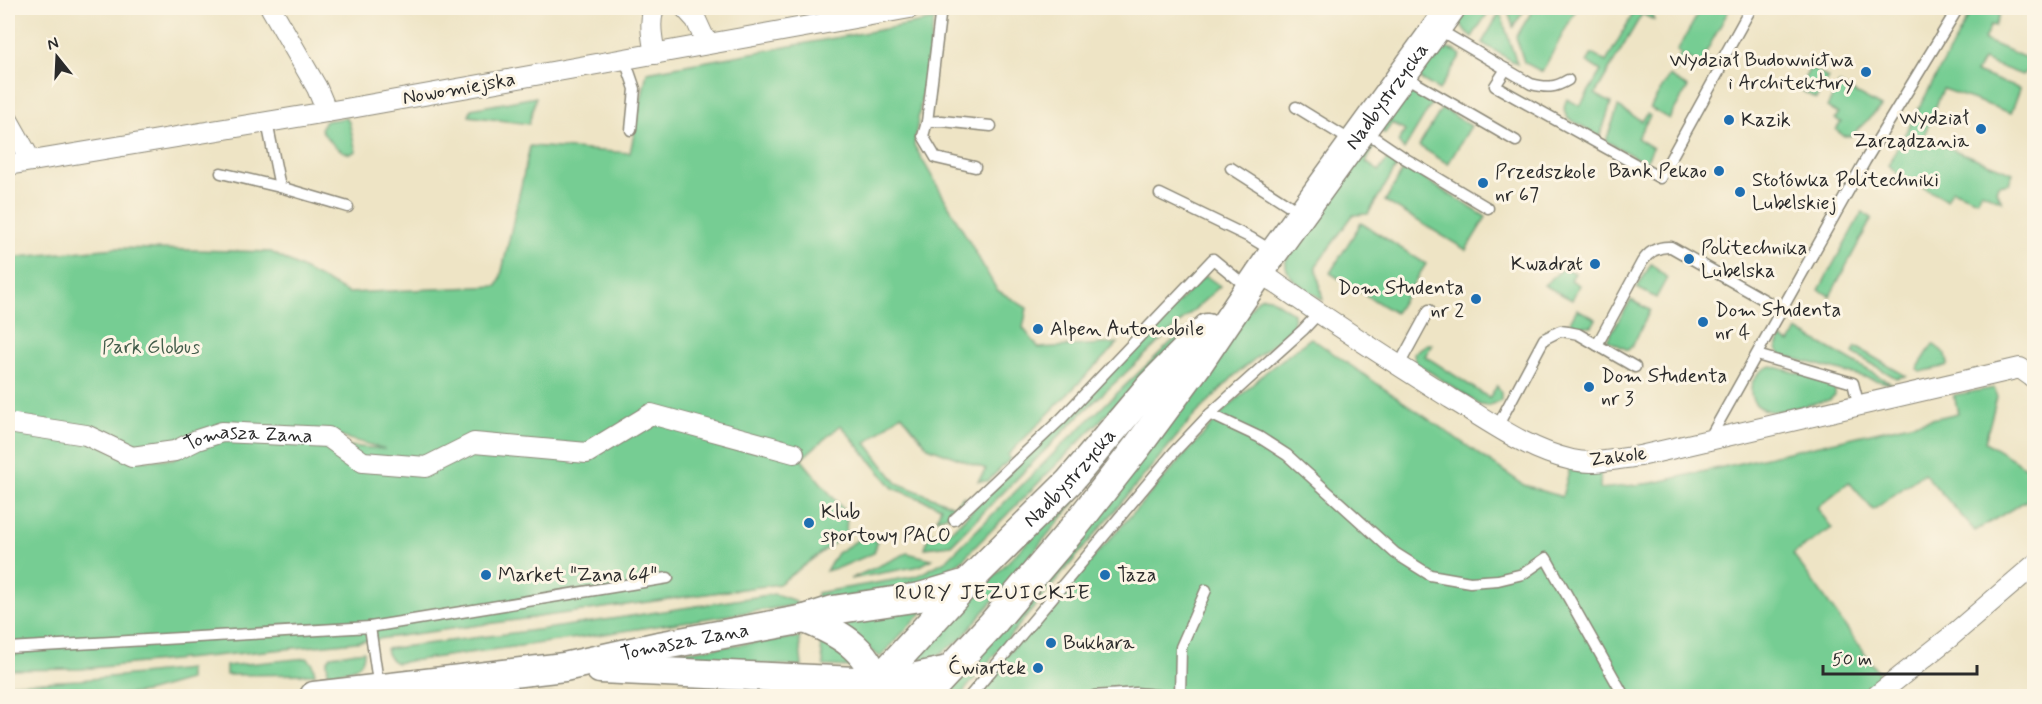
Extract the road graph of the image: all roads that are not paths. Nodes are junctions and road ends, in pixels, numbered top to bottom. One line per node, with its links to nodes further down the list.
1 (271, 8): 16 (street)
2 (654, 8): 10 (street)
3 (685, 8): 9 (street)
4 (910, 8): 9 (street, Nowomiejska)
5 (941, 8): 19 (lane)
6 (1751, 8): 12 (lane)
7 (1958, 8): 35 (lane)
8 (1443, 18): 12 (lane); 13 (street, Nadbystrzycka)
9 (707, 44): 10 (street, Nowomiejska)
10 (655, 54): 11 (street, Nowomiejska)
11 (625, 60): 16 (street, Nowomiejska); 21 (lane)
12 (1506, 69): 14 (lane)
13 (1402, 75): 22 (street, Nadbystrzycka); 23 (lane)
14 (1568, 80)
15 (1296, 106): 22 (lane)
16 (327, 112): 18 (street, Nowomiejska)
17 (8, 120): 24 (street)
18 (267, 122): 24 (street, Nowomiejska); 29 (lane)
19 (927, 122): 20 (lane); 26 (lane)
20 (991, 126)
21 (631, 130)
22 (1358, 136): 32 (lane); 33 (street, Nadbystrzycka)
23 (1516, 141)
24 (31, 161): 25 (street, Nowomiejska)
25 (8, 165)
26 (975, 166)
27 (1231, 168): 33 (lane)
28 (221, 173): 29 (lane)
29 (280, 187): 31 (lane)
30 (1160, 194): 34 (lane)
31 (348, 207)
32 (1488, 208)
33 (1302, 214): 34 (street, Nadbystrzycka)
34 (1260, 271): 37 (street, Zakole); 49 (lane); 52 (street, Nadbystrzycka); 58 (street, Nadbystrzycka)
35 (1782, 309): 38 (lane); 39 (lane)
36 (1429, 310): 40 (lane)
37 (1319, 313): 40 (street, Zakole); 44 (lane)
38 (1597, 345): 41 (lane); 46 (lane)
39 (1757, 355): 43 (lane); 47 (lane)
40 (1399, 365): 46 (street, Zakole)
41 (1635, 367)
42 (2027, 373): 43 (street, Zakole)
43 (1859, 406): 47 (street, Zakole)
44 (1210, 414): 62 (lane); 69 (lane)
45 (8, 423): 48 (street, Tomasza Zana)
46 (1497, 427): 47 (street, Zakole)
47 (1708, 441)
48 (794, 453)
49 (954, 520)
50 (2034, 565): 70 (street)
51 (668, 578): 55 (lane)
52 (967, 583): 54 (street, Tomasza Zana); 61 (street, Nadbystrzycka)
53 (1206, 590): 68 (lane)
54 (805, 619): 57 (street, Tomasza Zana); 61 (street)
55 (370, 627): 56 (lane); 60 (lane)
56 (8, 648)
57 (564, 667): 59 (street, Tomasza Zana); 60 (street, Tomasza Zana)
58 (949, 670): 61 (street, Tomasza Zana); 65 (street, Nadbystrzycka)
59 (669, 673): 61 (street, Tomasza Zana); 64 (street, Tomasza Zana)
60 (379, 689): 63 (street, Tomasza Zana)
61 (874, 692)
62 (977, 694)
63 (314, 696)
64 (707, 696)
65 (925, 696)
66 (1094, 696): 67 (lane)
67 (1168, 696)
68 (1180, 696)
69 (1624, 696)
70 (1875, 696)

